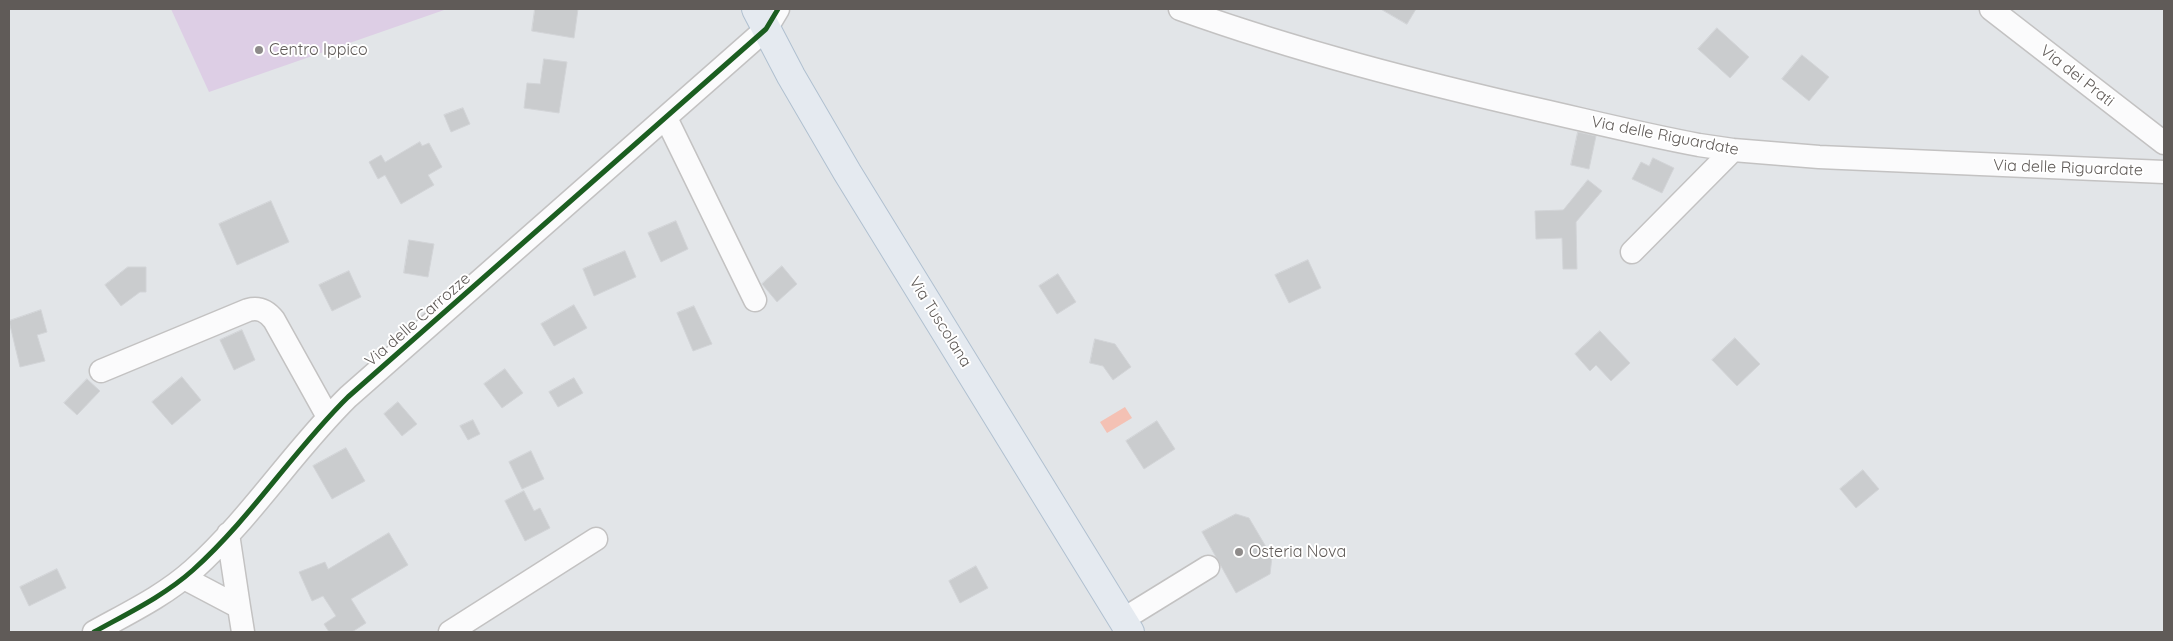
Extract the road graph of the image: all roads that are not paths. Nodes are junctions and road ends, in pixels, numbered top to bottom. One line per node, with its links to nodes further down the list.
1 (1180, 9): 6 (street, Via delle Riguardate)
2 (1990, 9): 5 (street, Via dei Prati)
3 (767, 15): 4 (street, Via delle Carrozze); 17 (main road, Via Tuscolana)
4 (666, 118): 9 (street); 11 (street, Via delle Carrozze)
5 (2164, 143)
6 (1733, 150): 7 (street, Via delle Riguardate); 8 (street)
7 (2164, 172)
8 (1632, 252)
9 (754, 300)
10 (101, 371): 11 (street)
11 (328, 417): 12 (street, Via delle Carrozze)
12 (228, 534): 15 (street, Via delle Carrozze); 16 (street)
13 (596, 539): 20 (street)
14 (1208, 567): 17 (street)
15 (184, 578): 16 (street); 18 (street, Via delle Carrozze)
16 (239, 607): 19 (street)
17 (1126, 626)
18 (94, 632)
19 (243, 632)
20 (450, 632)

